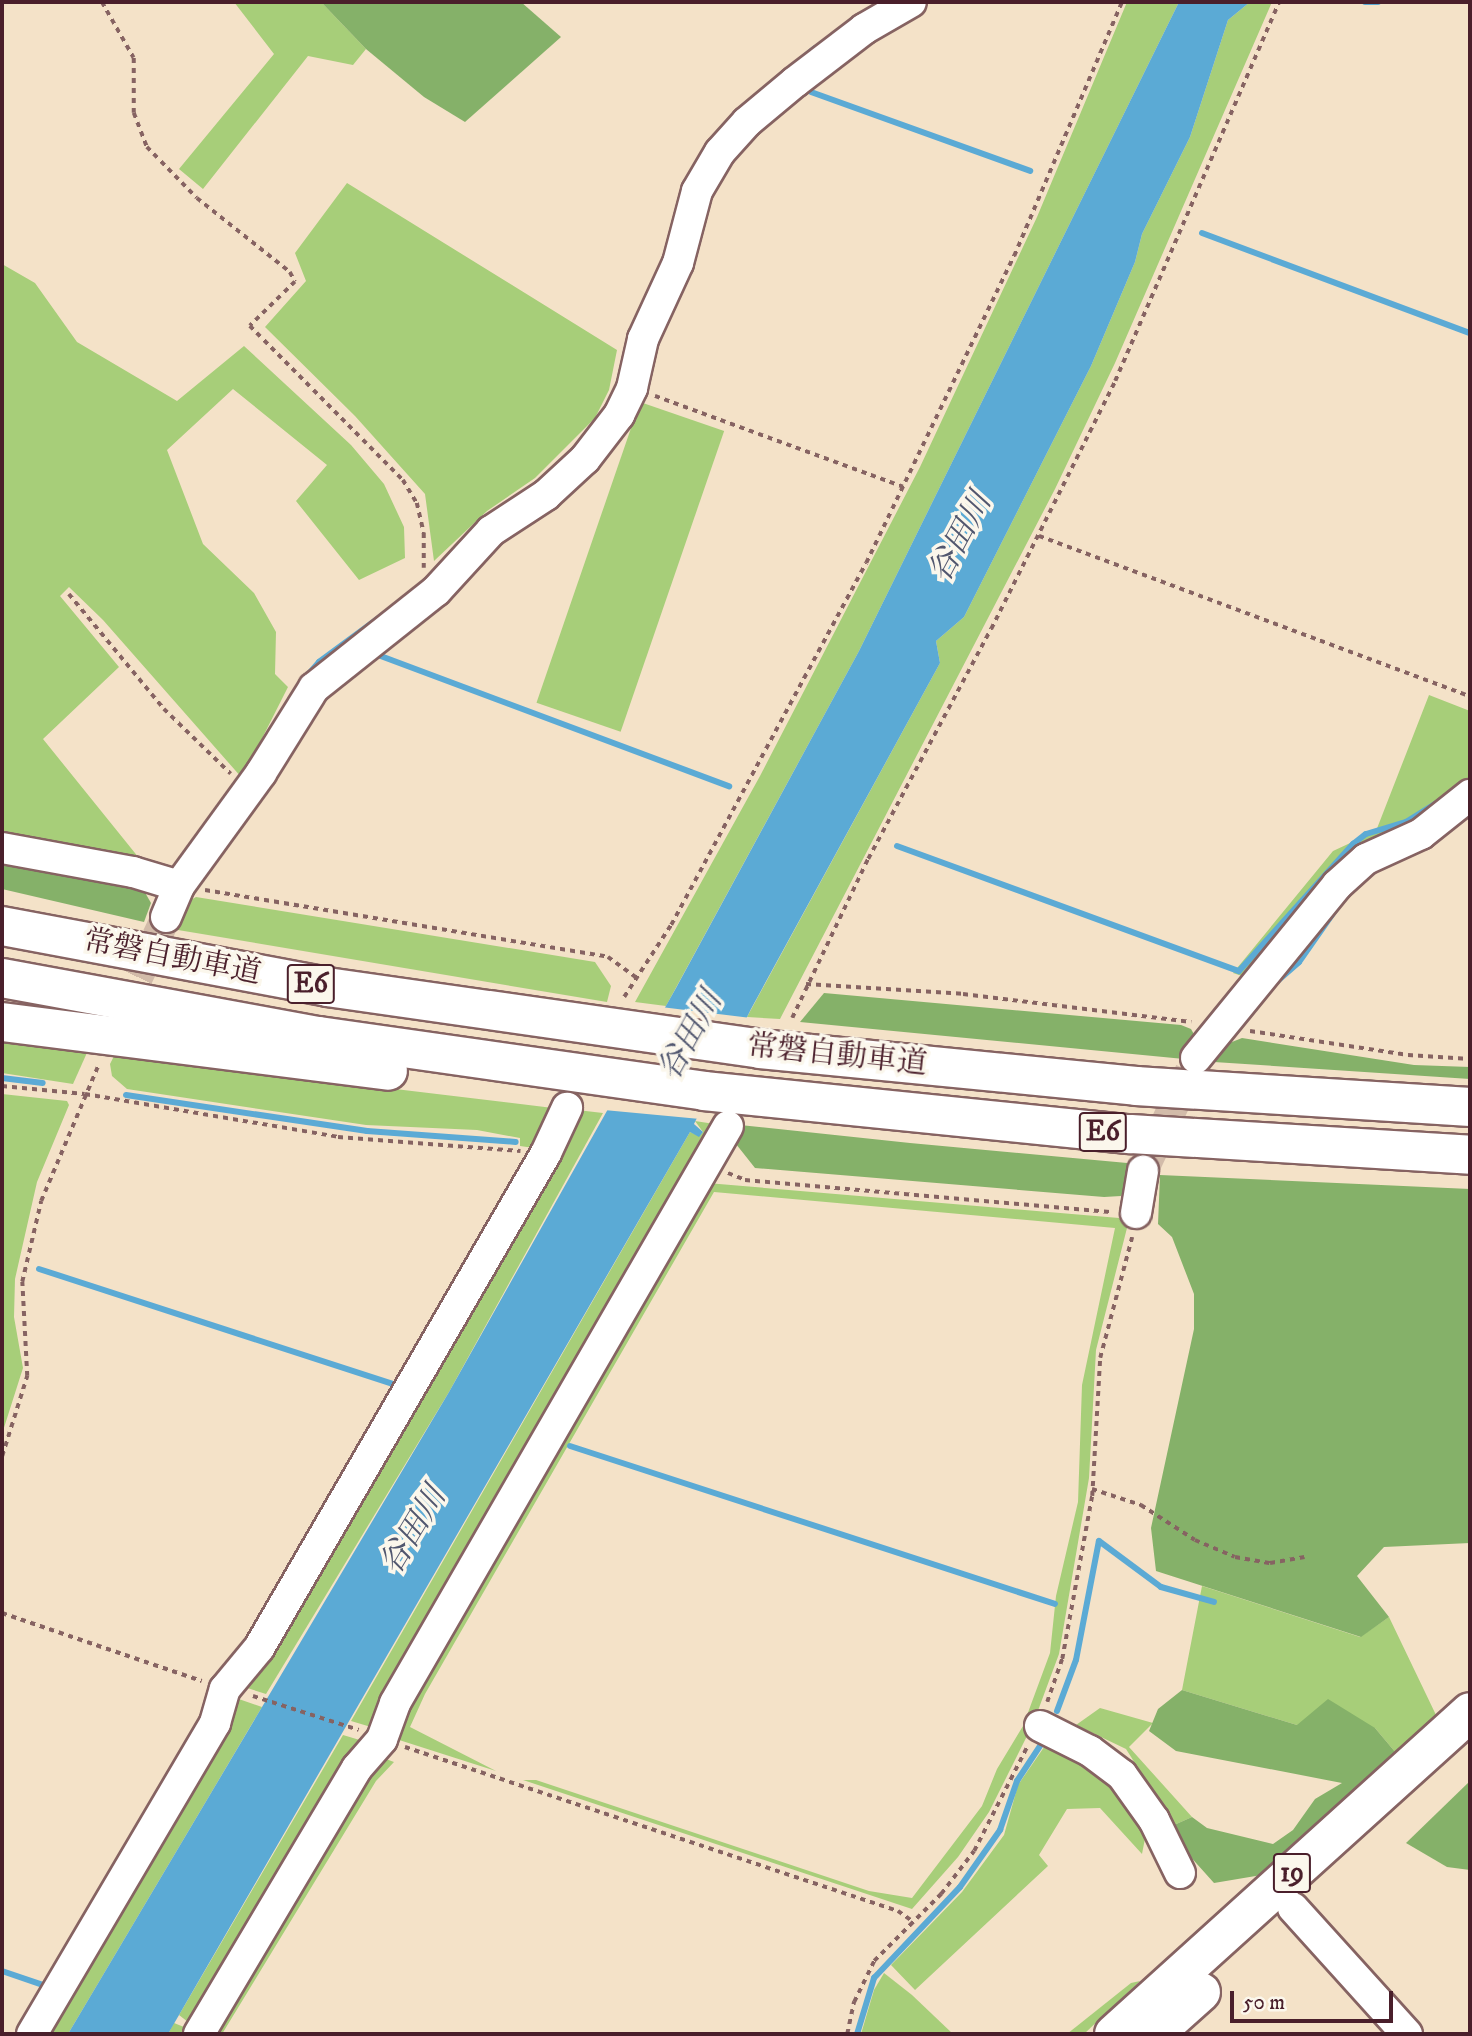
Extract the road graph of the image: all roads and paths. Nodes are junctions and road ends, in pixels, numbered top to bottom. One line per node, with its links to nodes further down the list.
1 (102, 2): 8 (path)
2 (911, 2): 5 (street)
3 (1122, 2): 6 (path)
4 (1279, 2): 7 (path)
5 (632, 388): 6 (path); 8 (street)
6 (903, 487): 18 (path)
7 (1039, 536): 10 (path); 19 (path)
8 (436, 591): 11 (street)
9 (69, 594): 11 (path)
10 (1470, 696)
11 (250, 789): 14 (street)
12 (1470, 795): 23 (street)
13 (2, 848): 14 (street)
14 (179, 886): 15 (street); 18 (path)
15 (166, 917)
16 (2, 926): 20 (main road, 常磐自動車道 / E6)
17 (2, 978): 28 (main road, 常磐自動車道 / E6)
18 (638, 979): 20 (path)
19 (806, 984): 21 (path); 23 (path)
20 (623, 1014): 31 (main road, 常磐自動車道 / E6)
21 (792, 1018)
22 (2, 1022): 28 (main road)
23 (1218, 1026): 25 (street); 26 (path)
24 (104, 1052): 29 (path)
25 (1196, 1058)
26 (1470, 1059)
27 (2, 1086): 29 (path)
28 (582, 1092): 30 (main road, 常磐自動車道); 32 (street)
29 (85, 1094): 32 (path); 37 (path)
30 (723, 1103): 33 (main road, 常磐自動車道 / E6); 34 (street)
31 (1470, 1107)
32 (546, 1153): 41 (street)
33 (1470, 1155)
34 (707, 1164): 36 (path); 44 (street)
35 (1143, 1171): 36 (street)
36 (1136, 1213): 38 (path)
37 (2, 1456)
38 (1092, 1489): 39 (path); 43 (path)
39 (1304, 1557)
40 (2, 1613): 41 (path)
41 (231, 1690): 44 (path); 49 (street)
42 (1470, 1712): 52 (main road, 19)
43 (1040, 1726): 46 (street); 48 (path)
44 (369, 1734): 48 (path); 50 (street)
45 (1470, 1748): 47 (main road, 19)
46 (1180, 1873)
47 (1293, 1908): 53 (main road, 19); 54 (street)
48 (914, 1922): 51 (path)
49 (32, 2034)
50 (199, 2034)
51 (847, 2034)
52 (1114, 2034)
53 (1154, 2034)
54 (1407, 2034)

